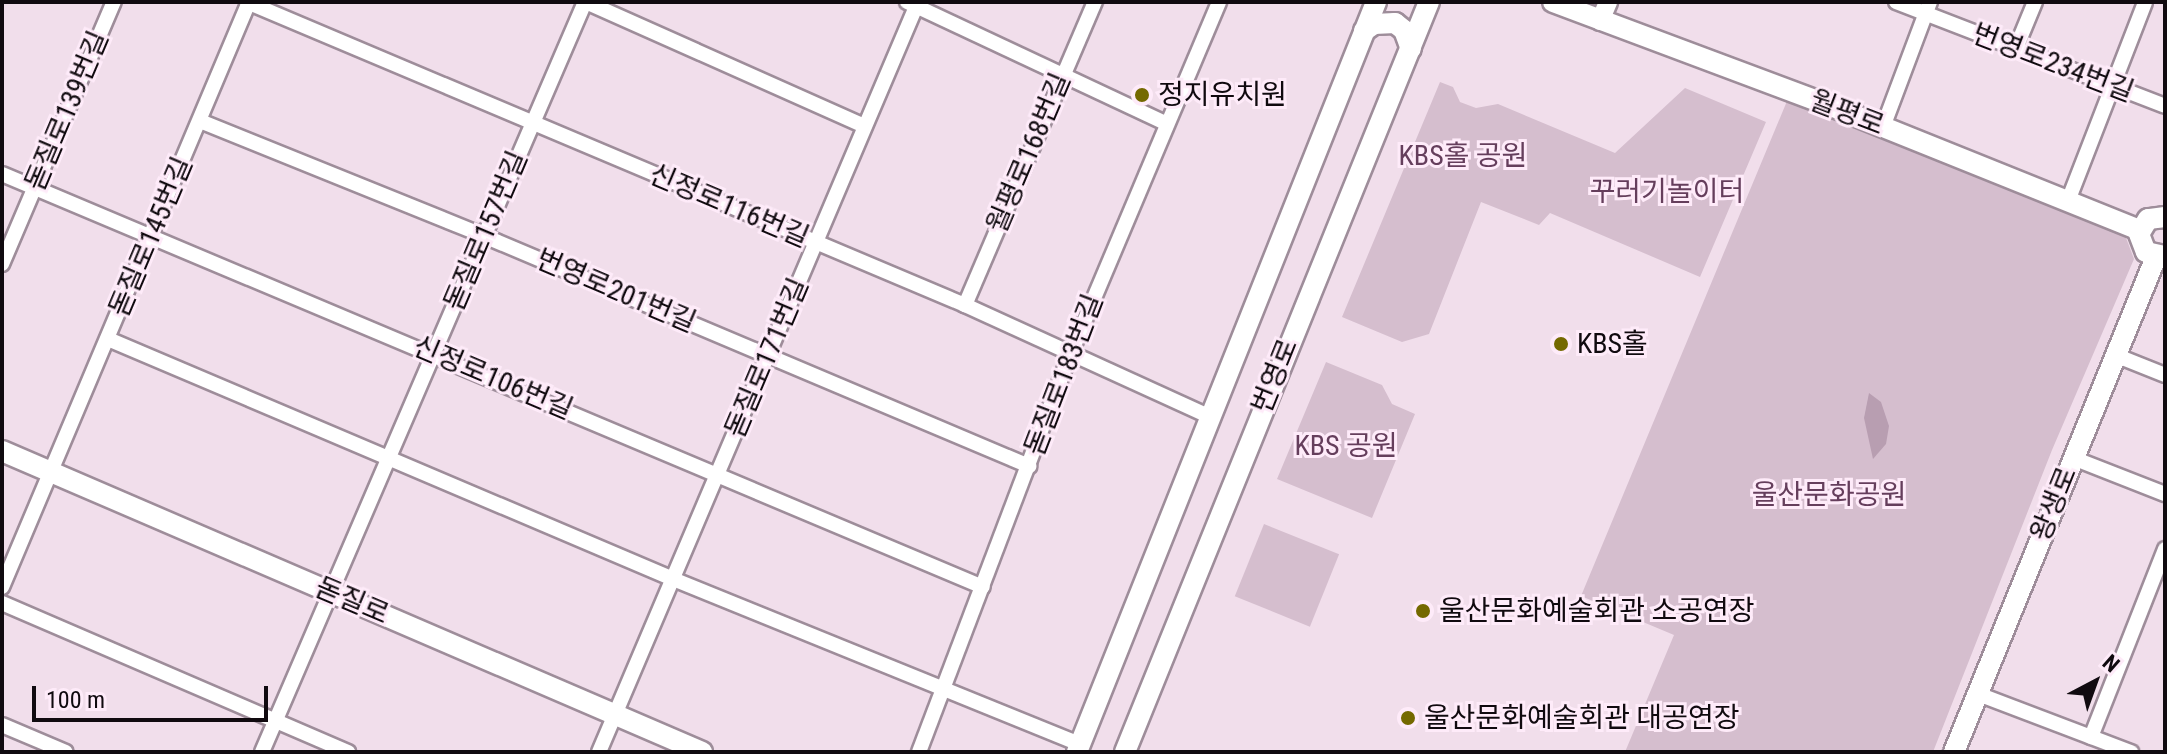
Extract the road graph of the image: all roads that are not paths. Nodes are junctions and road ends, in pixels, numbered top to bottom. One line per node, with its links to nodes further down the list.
1 (114, 2): 27 (street, 돋질로139번길)
2 (248, 2): 21 (street, 돋질로145번길); 22 (street, 신정로116번길)
3 (586, 2): 22 (street, 돋질로157번길); 24 (street, 돋질로157번길)
4 (1095, 2): 18 (street, 월평로168번길)
5 (1219, 2): 23 (street, 돋질로183번길)
6 (1376, 2): 15 (main road, 번영로)
7 (1429, 2): 17 (main road, 번영로)
8 (1553, 2): 14 (main road, 월평로)
9 (1896, 2): 13 (street, 번영로234번길)
10 (2035, 2): 16 (street)
11 (2145, 2): 19 (street)
12 (914, 3): 18 (street); 24 (street, 돋질로171번길)
13 (1928, 8): 16 (street, 번영로234번길); 25 (street)
14 (1604, 12): 25 (main road, 월평로)
15 (1364, 31): 17 (main road); 43 (main road, 번영로)
16 (2016, 48): 19 (street, 번영로234번길)
17 (1411, 49): 70 (main road, 번영로)
18 (1062, 77): 23 (street); 36 (street, 월평로168번길)
19 (2113, 86): 20 (street, 번영로234번길); 28 (street)
20 (2165, 106)
21 (200, 121): 31 (street, 번영로201번길); 32 (street, 돋질로145번길)
22 (533, 123): 31 (street, 돋질로157번길); 33 (street, 신정로116번길)
23 (1167, 124): 39 (street, 돋질로183번길)
24 (865, 126): 33 (street, 돋질로171번길)
25 (1883, 127): 28 (main road, 월평로)
26 (2, 174): 27 (street, 신정로106번길)
27 (34, 189): 32 (street, 신정로106번길); 35 (street, 돋질로139번길)
28 (2068, 201): 30 (main road, 월평로)
29 (2165, 217): 30 (main road)
30 (2140, 230): 34 (main road)
31 (484, 236): 38 (street, 돋질로157번길); 41 (street, 번영로201번길)
32 (151, 238): 37 (street, 돋질로145번길); 38 (street, 신정로106번길)
33 (816, 242): 36 (street, 신정로116번길); 41 (street, 돋질로171번길)
34 (2160, 256): 40 (main road, 왕생로)
35 (2, 264)
36 (965, 305): 39 (street, 신정로116번길)
37 (108, 339): 45 (street); 48 (street, 돋질로145번길)
38 (434, 353): 45 (street, 돋질로157번길); 49 (street, 신정로106번길)
39 (1070, 355): 43 (street, 신정로116번길); 47 (street, 돋질로183번길)
40 (2115, 355): 42 (street); 46 (main road, 왕생로)
41 (768, 356): 47 (street, 번영로201번길); 49 (street, 돋질로171번길)
42 (2165, 375)
43 (1209, 416): 63 (main road, 번영로)
44 (2, 451): 48 (main road, 돋질로)
45 (389, 457): 52 (street); 55 (street, 돋질로157번길)
46 (2073, 458): 50 (street); 58 (main road, 왕생로)
47 (1029, 466): 54 (street, 돋질로183번길)
48 (51, 472): 53 (street, 돋질로145번길); 55 (main road, 돋질로)
49 (718, 474): 52 (street, 돋질로171번길); 54 (street, 신정로106번길)
50 (2165, 494)
51 (2165, 549): 62 (street)
52 (673, 579): 57 (street); 59 (street, 돋질로171번길)
53 (2, 587)
54 (983, 587): 57 (street, 돋질로183번길)
55 (330, 592): 59 (main road, 돋질로); 60 (street, 돋질로157번길)
56 (2, 603): 60 (street)
57 (943, 689): 63 (street); 69 (street, 돋질로183번길)
58 (1978, 694): 62 (street); 71 (main road, 왕생로)
59 (615, 714): 67 (street, 돋질로171번길); 68 (main road, 돋질로)
60 (275, 721): 65 (street, 돋질로157번길); 66 (street)
61 (2, 725): 64 (street)
62 (2091, 737): 72 (street)
63 (1078, 748)
64 (66, 752)
65 (262, 752)
66 (348, 752)
67 (599, 752)
68 (702, 752)
69 (919, 752)
70 (1125, 752)
71 (1954, 752)
72 (2131, 752)

